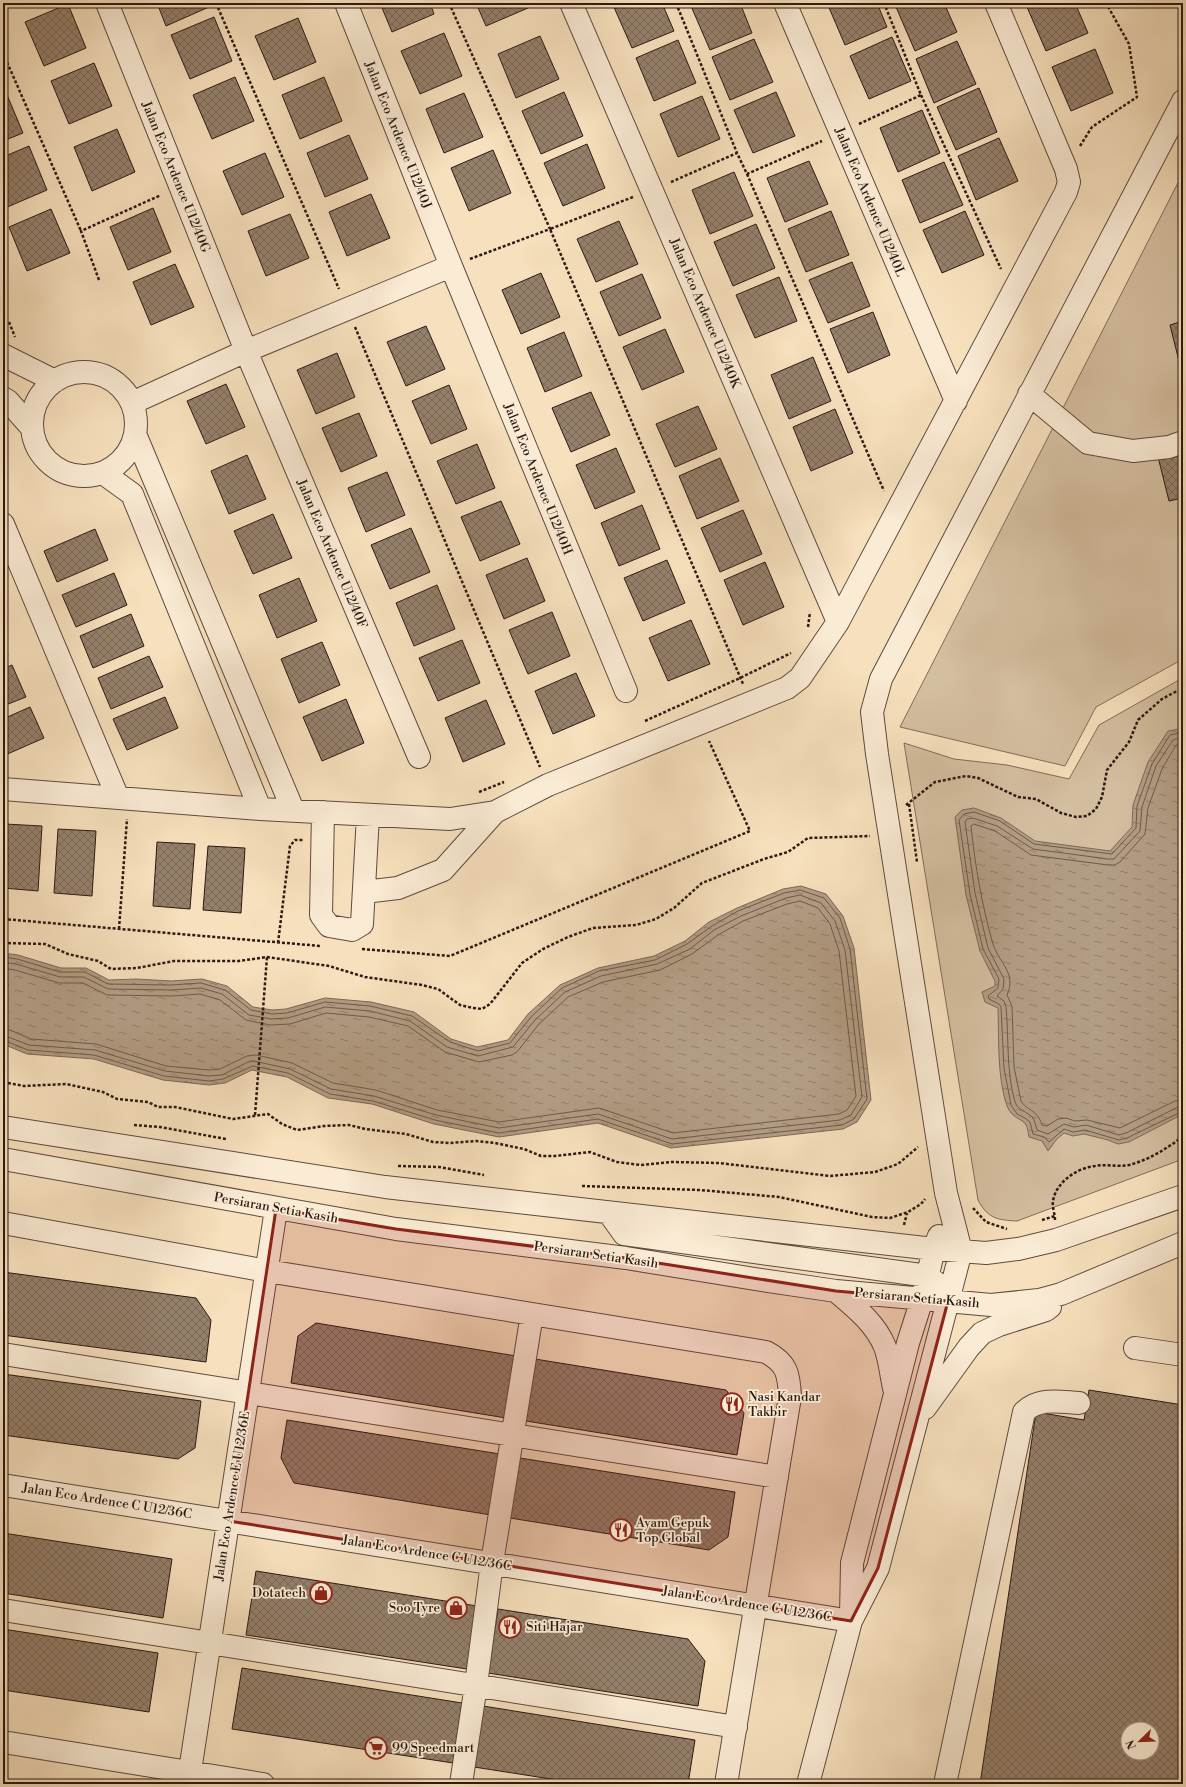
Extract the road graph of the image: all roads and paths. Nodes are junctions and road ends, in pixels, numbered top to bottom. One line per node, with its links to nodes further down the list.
1 (107, 3): 16 (street, Jalan Eco Ardence U12/40G)
2 (216, 3): 21 (path)
3 (346, 3): 18 (street, Jalan Eco Ardence U12/40J)
4 (449, 3): 18 (path)
5 (571, 3): 35 (street, Jalan Eco Ardence U12/40K)
6 (676, 3): 13 (path)
7 (785, 3): 27 (street, Jalan Eco Ardence U12/40L)
8 (996, 3): 15 (street)
9 (1106, 3): 15 (path)
10 (3, 53): 17 (path)
11 (921, 95): 20 (path)
12 (1183, 101): 25 (street)
13 (737, 153)
14 (747, 174): 33 (path)
15 (1067, 175): 20 (street)
16 (180, 186): 17 (path); 22 (street, Jalan Eco Ardence U12/40G)
17 (81, 231): 19 (path)
18 (451, 266): 21 (street); 39 (street, Jalan Eco Ardence U12/40H)
19 (100, 280)
20 (1013, 294): 27 (street)
21 (347, 309): 22 (street); 43 (path)
22 (246, 351): 28 (street); 42 (street, Jalan Eco Ardence U12/40F)
23 (3, 355): 24 (street)
24 (55, 381): 28 (street); 29 (street)
25 (1030, 394): 31 (street); 53 (street)
26 (3, 398): 29 (street)
27 (956, 401): 33 (street)
28 (132, 403): 30 (street)
29 (32, 428): 32 (street)
30 (135, 434): 32 (street); 49 (street)
31 (1183, 442)
32 (103, 473): 48 (street)
33 (895, 515): 36 (street)
34 (3, 524): 47 (street)
35 (828, 598): 36 (street, Jalan Eco Ardence U12/40K); 37 (path)
36 (838, 622): 43 (street)
37 (808, 629)
38 (797, 650): 41 (path)
39 (626, 691)
40 (1183, 691): 53 (path)
41 (640, 723)
42 (419, 758)
43 (542, 772): 51 (street)
44 (505, 782): 46 (path)
45 (3, 789): 47 (street)
46 (476, 793)
47 (123, 799): 48 (street); 58 (path)
48 (260, 809): 49 (street)
49 (293, 810): 50 (street)
50 (323, 812): 52 (street); 55 (street)
51 (495, 812): 52 (street); 57 (street)
52 (368, 814): 57 (street)
53 (887, 819): 54 (path); 74 (street)
54 (870, 836): 56 (path); 61 (path)
55 (322, 840): 57 (street); 60 (path)
56 (871, 844)
57 (364, 892)
58 (119, 929)
59 (3, 943): 61 (path)
60 (278, 943)
61 (267, 957): 63 (path)
62 (3, 1082): 63 (path)
63 (255, 1115): 68 (path)
64 (131, 1124): 67 (path)
65 (3, 1127): 77 (street)
66 (1183, 1136): 78 (path)
67 (229, 1140)
68 (923, 1152)
69 (3, 1159): 76 (street, Persiaran Setia Kasih)
70 (392, 1165): 71 (path)
71 (486, 1176)
72 (579, 1186): 74 (path)
73 (1183, 1196): 82 (street)
74 (948, 1202): 84 (street); 85 (street)
75 (972, 1203): 81 (path)
76 (276, 1209): 86 (street, Jalan Eco Ardence E U12/36E); 88 (street, Persiaran Setia Kasih)
77 (609, 1214): 84 (street); 87 (street)
78 (1055, 1216): 79 (path); 82 (path)
79 (1041, 1220)
80 (3, 1223): 86 (street)
81 (1008, 1230)
82 (1056, 1240): 85 (street)
83 (1183, 1243): 89 (street, Persiaran Setia Kasih)
84 (934, 1249): 85 (street); 87 (street)
85 (961, 1251): 91 (street)
86 (267, 1271): 92 (street); 96 (street, Jalan Eco Ardence E U12/36E)
87 (928, 1276): 90 (street); 91 (street)
88 (836, 1291): 90 (street, Persiaran Setia Kasih); 97 (street)
89 (1061, 1294): 91 (street, Persiaran Setia Kasih); 99 (street)
90 (922, 1299): 91 (street, Persiaran Setia Kasih); 97 (street)
91 (948, 1301): 99 (street)
92 (532, 1314): 100 (street); 101 (street)
93 (1135, 1348): 95 (street)
94 (3, 1354): 96 (street)
95 (1183, 1355)
96 (248, 1393): 100 (street); 103 (street, Jalan Eco Ardence E U12/36E)
97 (895, 1393): 107 (street)
98 (1079, 1403): 117 (street)
99 (917, 1419): 107 (street)
100 (513, 1435): 101 (street); 104 (street)
101 (777, 1477): 105 (street)
102 (3, 1485): 103 (street, Jalan Eco Ardence C U12/36C)
103 (228, 1521): 104 (street, Jalan Eco Ardence C U12/36C); 108 (street, Jalan Eco Ardence E U12/36E)
104 (492, 1563): 105 (street, Jalan Eco Ardence C U12/36C); 109 (street)
105 (756, 1606): 107 (street, Jalan Eco Ardence C U12/36C); 110 (street)
106 (3, 1610): 108 (street)
107 (851, 1621): 116 (street)
108 (210, 1643): 109 (street); 112 (street, Jalan Eco Ardence E U12/36E)
109 (476, 1685): 110 (street); 114 (street)
110 (736, 1727): 115 (street)
111 (3, 1742): 112 (street)
112 (189, 1778): 113 (street)
113 (263, 1784)
114 (461, 1784)
115 (726, 1784)
116 (808, 1784)
117 (945, 1784)

